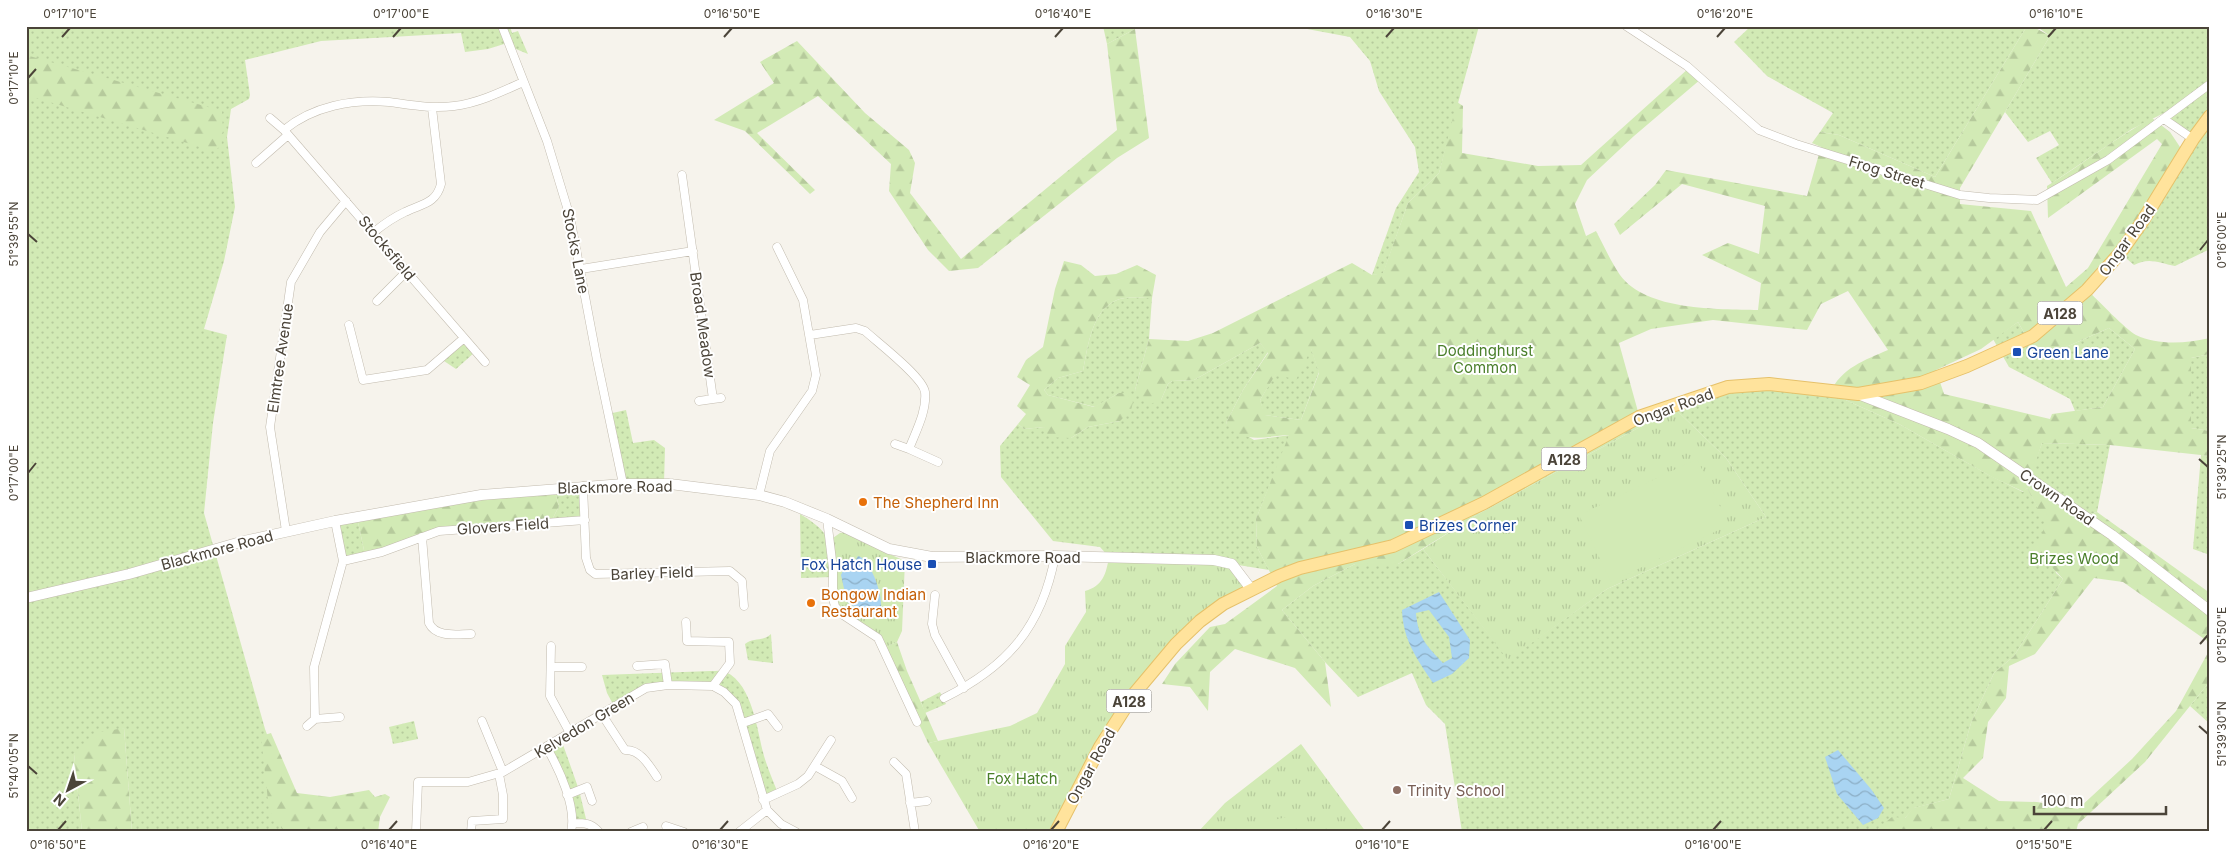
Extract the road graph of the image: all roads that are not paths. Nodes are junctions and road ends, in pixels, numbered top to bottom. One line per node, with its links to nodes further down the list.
1 (502, 26): 3 (street, Stocks Lane)
2 (1626, 26): 8 (street, Frog Street)
3 (523, 82): 5 (street); 17 (street, Stocks Lane)
4 (2210, 84): 8 (street, Frog Street)
5 (432, 108): 9 (street); 14 (street)
6 (2210, 116): 10 (main road, Ongar Road / A128)
7 (270, 118): 9 (street, Stocksfield)
8 (2164, 119): 10 (street)
9 (286, 132): 11 (street); 13 (street, Stocksfield)
10 (2193, 139): 24 (main road, Ongar Road / A128)
11 (256, 163)
12 (682, 175): 16 (street, Broad Meadow)
13 (346, 201): 14 (street, Stocksfield); 37 (street, Elmtree Avenue)
14 (374, 232): 18 (street, Stocksfield)
15 (777, 247): 21 (street)
16 (693, 251): 17 (street, Broad Meadow); 26 (street, Broad Meadow)
17 (581, 269): 31 (street, Stocks Lane)
18 (407, 271): 19 (street); 22 (street, Stocksfield)
19 (376, 301)
20 (349, 325): 22 (street)
21 (810, 335): 29 (street); 33 (street)
22 (463, 339): 23 (street, Stocksfield)
23 (485, 362)
24 (1892, 388): 25 (main road, Ongar Road / A128); 27 (street)
25 (1858, 394): 27 (street, Crown Road); 41 (main road, Ongar Road / A128)
26 (699, 401)
27 (1890, 407): 45 (street, Crown Road)
28 (895, 444): 29 (street)
29 (909, 449): 30 (street)
30 (938, 462)
31 (623, 484): 32 (street, Blackmore Road); 33 (street, Blackmore Road)
32 (583, 486): 35 (street, Barley Field); 36 (street, Blackmore Road)
33 (759, 495): 34 (street, Blackmore Road)
34 (827, 519): 39 (street, Blackmore Road); 60 (street)
35 (585, 520): 38 (street, Glovers Field); 44 (street, Barley Field)
36 (335, 521): 37 (street, Blackmore Road); 40 (street)
37 (286, 531): 43 (street, Blackmore Road)
38 (422, 537): 40 (street, Glovers Field); 47 (street)
39 (1055, 556): 41 (street, Blackmore Road); 54 (street)
40 (344, 561): 58 (street)
41 (1251, 589): 89 (main road, Ongar Road / A128)
42 (935, 595): 54 (street)
43 (26, 598)
44 (744, 606)
45 (2210, 611)
46 (686, 622): 53 (street)
47 (472, 634)
48 (551, 646): 50 (street)
49 (637, 666): 52 (street)
50 (550, 667): 51 (street); 64 (street)
51 (582, 667)
52 (668, 685): 53 (street, Kelvedon Green); 56 (street, Kelvedon Green)
53 (713, 686): 61 (street)
54 (964, 688): 55 (street)
55 (944, 698)
56 (601, 713): 64 (street, Kelvedon Green); 70 (street)
57 (340, 717): 58 (street)
58 (315, 719): 62 (street)
59 (482, 721): 69 (street)
60 (917, 722)
61 (743, 723): 63 (street); 73 (street)
62 (307, 726)
63 (778, 728)
64 (570, 733): 66 (street, Kelvedon Green)
65 (831, 740): 68 (street)
66 (547, 748): 69 (street, Kelvedon Green); 71 (street)
67 (894, 762): 76 (street)
68 (815, 766): 72 (street); 73 (street)
69 (501, 773): 81 (street, Kelvedon Green); 82 (street)
70 (657, 777)
71 (566, 795): 74 (street); 80 (street)
72 (852, 798)
73 (763, 800): 77 (street)
74 (592, 801)
75 (927, 801): 76 (street)
76 (910, 803): 88 (street)
77 (766, 810): 86 (street); 87 (street)
78 (666, 826): 85 (street)
79 (644, 827): 84 (street)
80 (572, 828): 83 (street)
81 (416, 832)
82 (471, 832)
83 (600, 832)
84 (631, 832)
85 (684, 832)
86 (739, 832)
87 (796, 832)
88 (914, 832)
89 (1056, 832)

